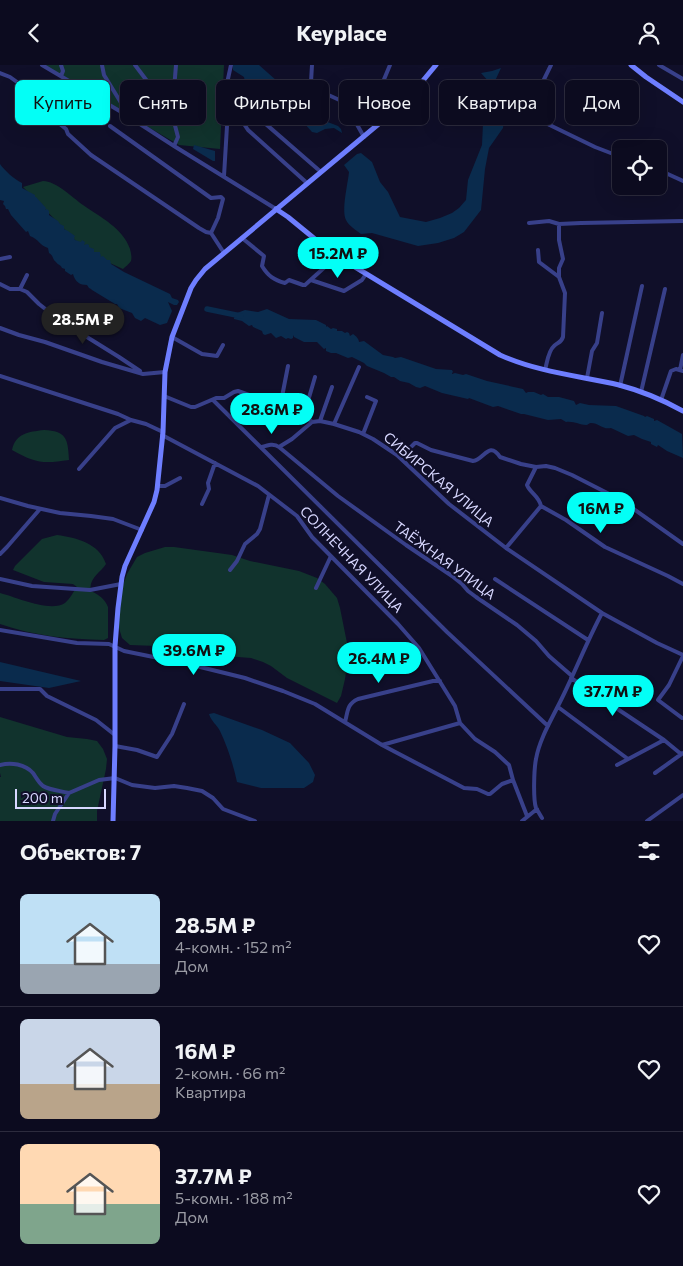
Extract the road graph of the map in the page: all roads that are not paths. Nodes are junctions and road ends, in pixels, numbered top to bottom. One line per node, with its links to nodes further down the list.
1 (42, 65): 14 (street)
2 (62, 65): 14 (street)
3 (102, 65): 20 (street)
4 (135, 65): 16 (street)
5 (176, 65): 17 (street)
6 (231, 65): 18 (street)
7 (312, 65): 21 (street)
8 (390, 65): 19 (street)
9 (436, 65): 31 (main road)
10 (551, 65): 33 (street)
11 (631, 65): 22 (main road)
12 (659, 65): 15 (street)
13 (0, 73): 43 (street)
14 (61, 76): 23 (street)
15 (683, 79)
16 (146, 80)
17 (175, 80)
18 (229, 80)
19 (384, 80)
20 (120, 100)
21 (339, 100)
22 (683, 102)
23 (120, 111)
24 (142, 125): 32 (street)
25 (175, 125): 32 (street)
26 (226, 125): 36 (street)
27 (245, 125): 38 (street)
28 (267, 125): 34 (street)
29 (357, 125): 31 (street)
30 (110, 126): 43 (street)
31 (364, 137): 34 (main road)
32 (174, 146): 36 (street)
33 (612, 154)
34 (321, 172): 38 (main road)
35 (667, 174): 37 (street)
36 (224, 176): 39 (street)
37 (683, 181)
38 (307, 183): 39 (main road)
39 (276, 209): 44 (main road); 47 (main road)
40 (683, 221): 42 (street)
41 (529, 223): 42 (street)
42 (559, 224): 52 (street)
43 (211, 233): 46 (street)
44 (242, 238): 46 (main road); 53 (street)
45 (538, 249): 52 (street)
46 (224, 253): 60 (main road)
47 (332, 253): 50 (main road); 53 (street)
48 (10, 257): 49 (street)
49 (0, 259)
50 (366, 274): 53 (street); 67 (main road)
51 (27, 275): 56 (street)
52 (559, 277): 67 (street)
53 (311, 280)
54 (0, 284): 56 (street)
55 (642, 286): 74 (street)
56 (20, 289): 63 (street)
57 (665, 289): 76 (street)
58 (602, 313): 73 (street)
59 (0, 328): 64 (street)
60 (172, 337): 61 (street); 69 (main road)
61 (222, 345)
62 (683, 355): 68 (street)
63 (119, 357): 64 (street); 70 (street)
64 (116, 366): 70 (street)
65 (288, 366): 81 (street)
66 (359, 367): 86 (street)
67 (545, 370): 73 (main road)
68 (681, 370): 80 (street)
69 (164, 372): 70 (street); 77 (main road)
70 (143, 374)
71 (0, 376): 83 (street, СОЛНЕЧНАЯ УЛИЦА)
72 (315, 377): 84 (street)
73 (587, 379): 74 (main road)
74 (620, 386): 76 (main road)
75 (332, 387): 85 (street)
76 (641, 392): 80 (main road)
77 (164, 396): 79 (street); 87 (main road)
78 (367, 397): 88 (street)
79 (214, 400): 81 (street); 89 (street)
80 (662, 400): 82 (main road)
81 (280, 407): 84 (street)
82 (683, 411)
83 (131, 420): 87 (street, СОЛНЕЧНАЯ УЛИЦА); 94 (street)
84 (310, 421): 85 (street, СИБИРСКАЯ УЛИЦА); 90 (street)
85 (320, 421): 86 (street, СИБИРСКАЯ УЛИЦА)
86 (334, 424): 88 (street, СИБИРСКАЯ УЛИЦА)
87 (162, 433): 92 (street, СОЛНЕЧНАЯ УЛИЦА); 96 (main road)
88 (363, 434): 91 (street, СИБИРСКАЯ УЛИЦА)
89 (262, 447): 90 (street); 128 (street)
90 (279, 447): 119 (street, ТАЁЖНАЯ УЛИЦА)
91 (398, 455): 93 (street); 104 (street, СИБИРСКАЯ УЛИЦА)
92 (215, 463): 97 (street, СОЛНЕЧНАЯ УЛИЦА); 99 (street)
93 (536, 467): 100 (street); 103 (street)
94 (79, 469)
95 (180, 478): 96 (street)
96 (157, 486): 102 (main road)
97 (269, 495): 106 (street, СОЛНЕЧНАЯ УЛИЦА); 107 (street)
98 (0, 498): 101 (street)
99 (202, 504)
100 (540, 505): 104 (street); 111 (street)
101 (40, 509): 102 (street); 105 (street)
102 (142, 530): 110 (main road)
103 (683, 544)
104 (506, 548): 113 (street, СИБИРСКАЯ УЛИЦА)
105 (0, 554)
106 (330, 557): 112 (street); 118 (street, СОЛНЕЧНАЯ УЛИЦА)
107 (230, 570)
108 (0, 579): 110 (street)
109 (495, 579): 115 (street)
110 (121, 584): 116 (main road)
111 (683, 584)
112 (316, 588)
113 (602, 613): 115 (street); 117 (street, СИБИРСКАЯ УЛИЦА)
114 (0, 629): 116 (street)
115 (588, 640): 119 (street)
116 (115, 646): 126 (street); 129 (main road)
117 (683, 656): 125 (street)
118 (432, 668): 120 (street); 121 (street, СОЛНЕЧНАЯ УЛИЦА)
119 (572, 677): 124 (street); 130 (street, ТАЁЖНАЯ УЛИЦА)
120 (433, 681): 121 (street); 126 (street)
121 (440, 681): 127 (street, СОЛНЕЧНАЯ УЛИЦА)
122 (0, 689): 129 (street)
123 (184, 704): 132 (street)
124 (558, 707): 128 (street); 134 (street)
125 (682, 718)
126 (345, 722): 131 (street)
127 (460, 723): 131 (street); 139 (street)
128 (548, 726): 142 (street)
129 (115, 735): 132 (main road)
130 (664, 740): 133 (street, ТАЁЖНАЯ УЛИЦА); 134 (street)
131 (382, 745): 139 (street)
132 (115, 746): 138 (main road)
133 (682, 753): 137 (street)
134 (628, 759): 136 (street)
135 (0, 765): 140 (street)
136 (617, 765)
137 (655, 773)
138 (115, 778): 140 (street); 146 (main road); 147 (street)
139 (513, 780): 143 (street)
140 (69, 793): 145 (street)
141 (683, 795): 149 (street)
142 (537, 809): 143 (street); 144 (street)
143 (527, 816): 148 (street)
144 (542, 818)
145 (52, 821)
146 (113, 821)
147 (255, 821)
148 (522, 821)
149 (647, 821)

